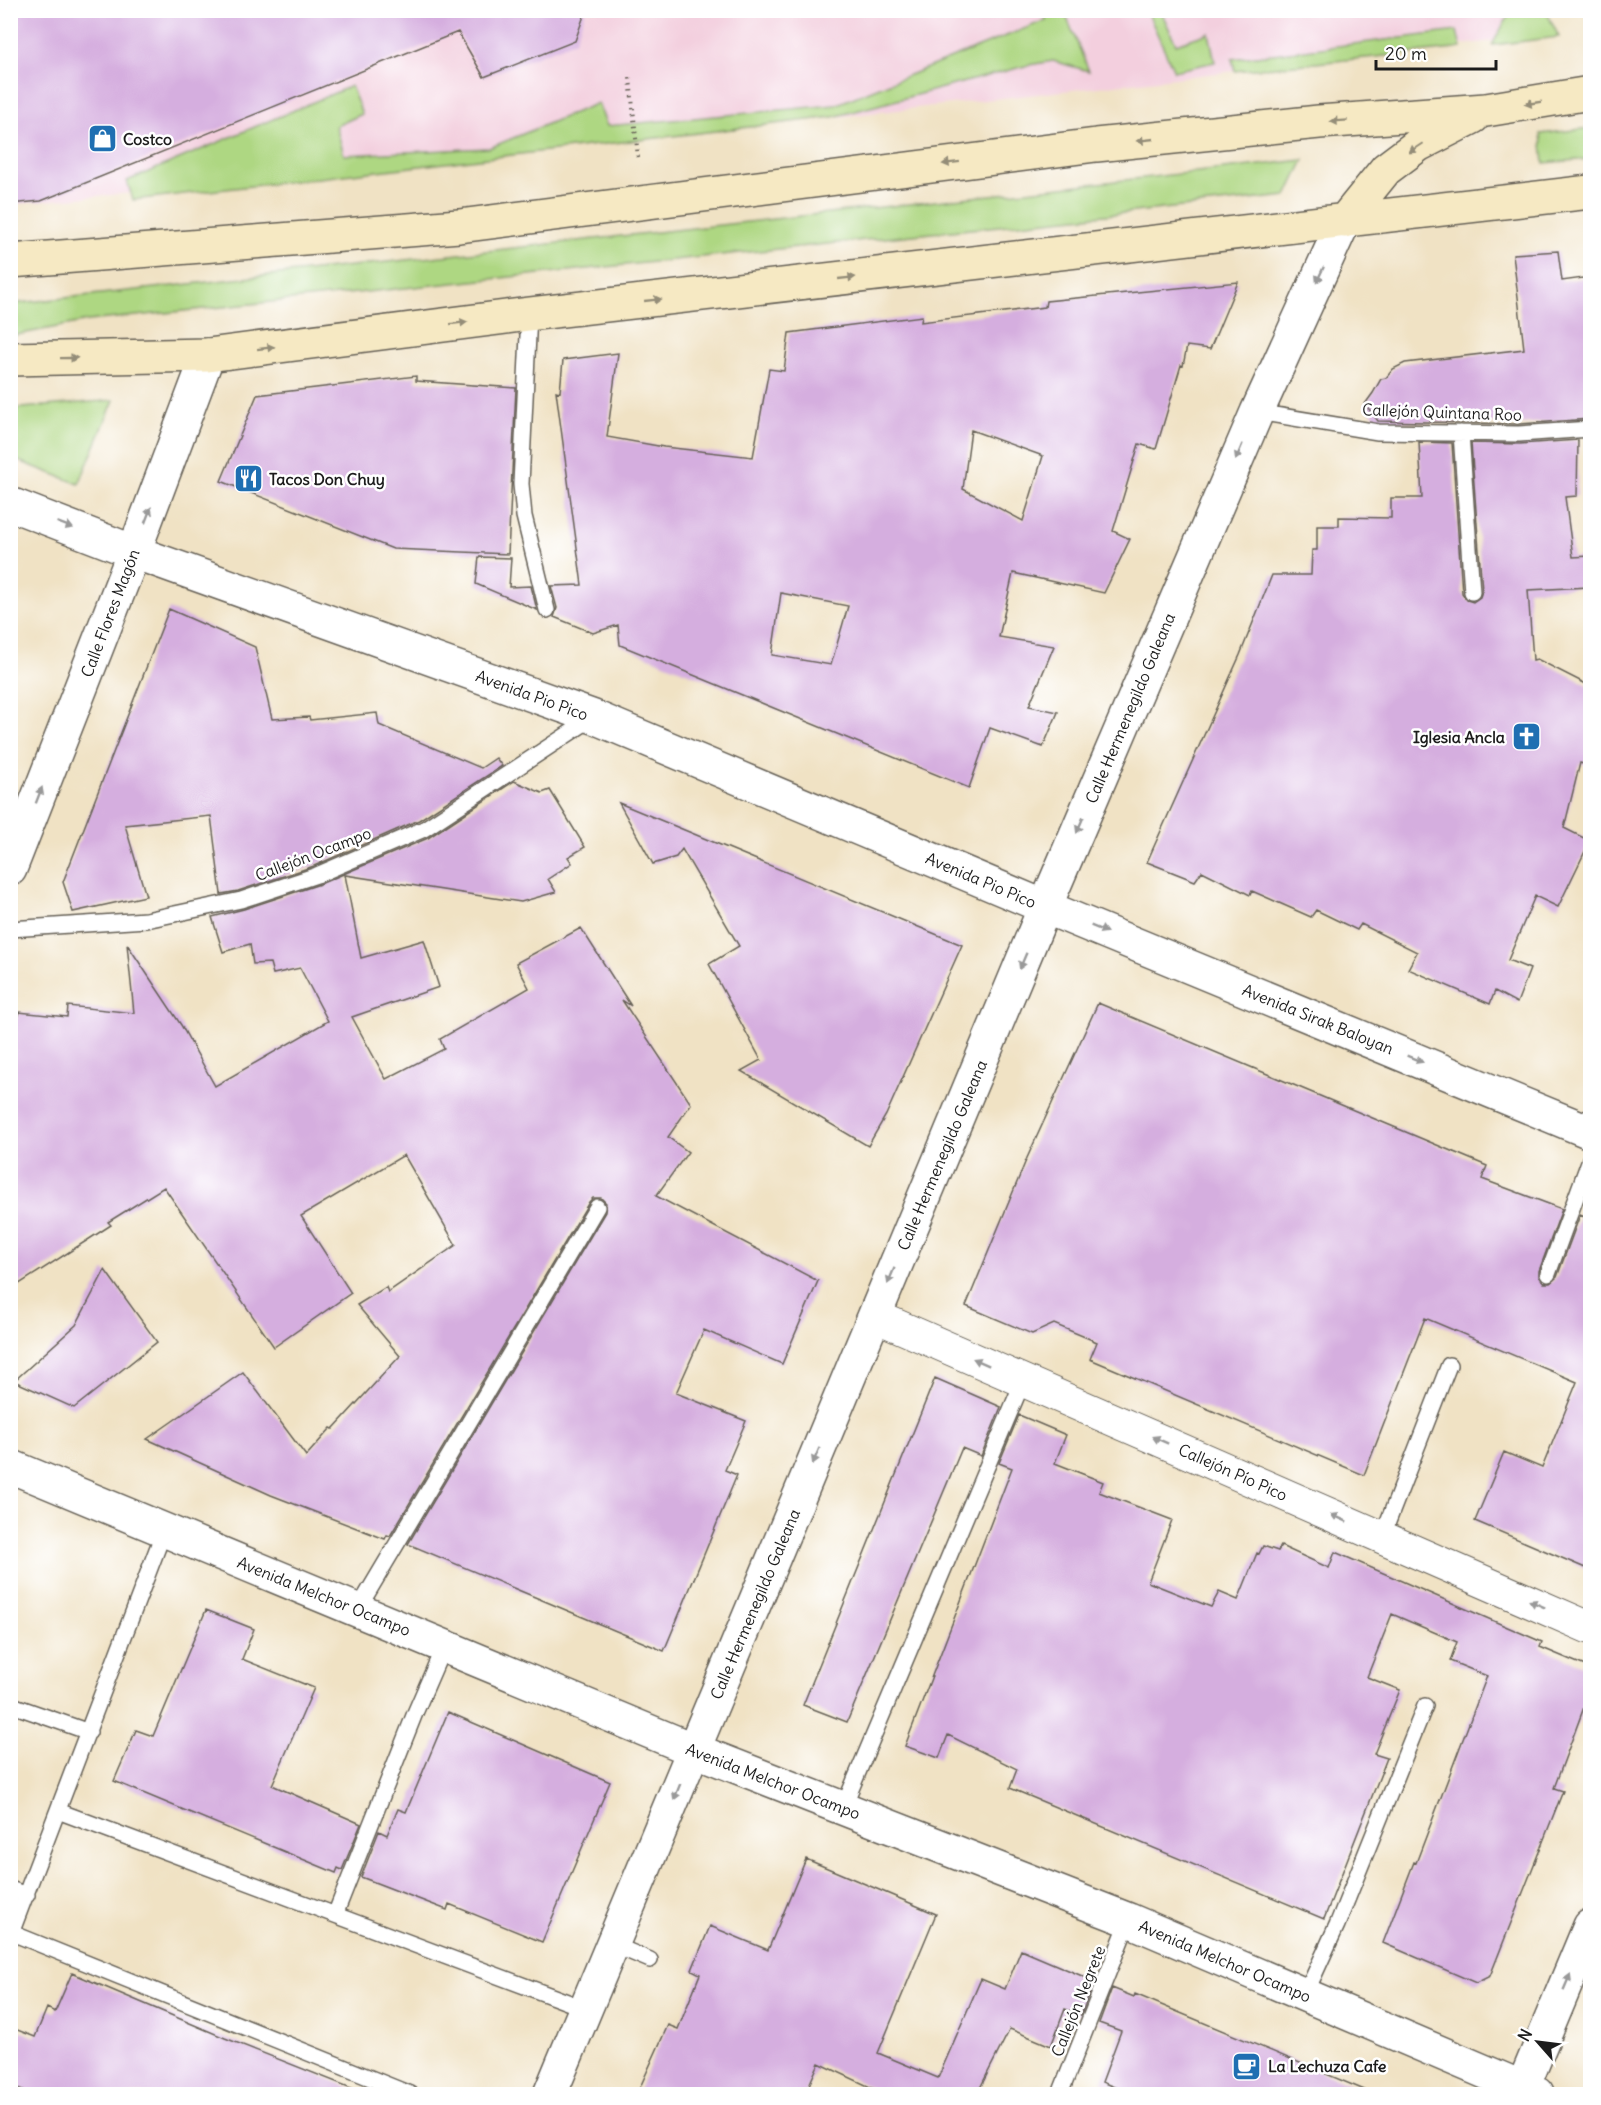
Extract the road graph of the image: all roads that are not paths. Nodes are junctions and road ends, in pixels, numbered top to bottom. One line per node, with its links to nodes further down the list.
1 (1590, 93): 2 (main road, one-way to 2)
2 (1486, 110): 4 (main road, one-way to 4); 5 (main road, one-way to 5)
3 (1590, 192): 4 (main road)
4 (1344, 221): 6 (main road, one-way to 4); 9 (street, Calle Hermenegildo Galeana, one-way to 9)
5 (10, 261)
6 (529, 314): 7 (main road, one-way to 6); 15 (lane)
7 (208, 355): 8 (main road, one-way to 7); 13 (street, Calle Flores Magón, one-way to 7)
8 (10, 359)
9 (1257, 412): 11 (lane, Callejón Quintana Roo); 18 (street, Calle Hermenegildo Galeana, one-way to 18)
10 (1590, 429): 11 (lane, Callejón Quintana Roo)
11 (1461, 433): 14 (lane)
12 (10, 504): 13 (street, Avenida Pio Pico, one-way to 13)
13 (134, 552): 16 (street, Avenida Pio Pico); 17 (street, Calle Flores Magón, one-way to 13)
14 (1472, 592)
15 (547, 610)
16 (594, 717): 18 (street, Avenida Pio Pico); 19 (lane, Callejón Ocampo)
17 (10, 869)
18 (1045, 907): 20 (street, Avenida Sirak Baloyan, one-way to 20); 24 (street, Calle Hermenegildo Galeana, one-way to 24)
19 (10, 929)
20 (1590, 1132)
21 (1590, 1159): 23 (lane)
22 (597, 1207): 30 (lane)
23 (1548, 1274)
24 (875, 1316): 26 (street, Callejón Pío Pico, one-way to 24); 36 (street, Calle Hermenegildo Galeana, one-way to 36)
25 (1449, 1365): 29 (lane)
26 (1023, 1380): 29 (street, Callejón Pío Pico, one-way to 26); 37 (lane)
27 (10, 1466): 28 (street, Avenida Melchor Ocampo)
28 (164, 1531): 30 (street, Avenida Melchor Ocampo); 35 (lane)
29 (1382, 1537): 31 (street, Callejón Pío Pico, one-way to 29)
30 (358, 1609): 32 (street, Avenida Melchor Ocampo)
31 (1590, 1628)
32 (444, 1646): 36 (street, Avenida Melchor Ocampo); 41 (lane)
33 (1425, 1706): 47 (lane)
34 (10, 1708): 35 (lane)
35 (89, 1732): 38 (lane)
36 (694, 1750): 37 (street, Avenida Melchor Ocampo); 45 (street, Calle Hermenegildo Galeana, one-way to 45)
37 (843, 1808): 42 (street, Avenida Melchor Ocampo)
38 (58, 1811): 40 (lane); 41 (lane)
39 (10, 1889): 40 (lane)
40 (27, 1895): 44 (lane)
41 (335, 1915): 48 (lane)
42 (1129, 1920): 47 (street, Avenida Melchor Ocampo); 52 (lane, Callejón Negrete)
43 (1590, 1926): 49 (street, one-way to 43)
44 (11, 1935): 50 (lane)
45 (614, 1945): 46 (lane); 48 (street, Calle Hermenegildo Galeana)
46 (650, 1960)
47 (1305, 1995): 49 (street, Avenida Melchor Ocampo)
48 (586, 2009): 51 (street, Calle Hermenegildo Galeana)
49 (1527, 2092)
50 (410, 2094)
51 (550, 2094)
52 (1060, 2094)

